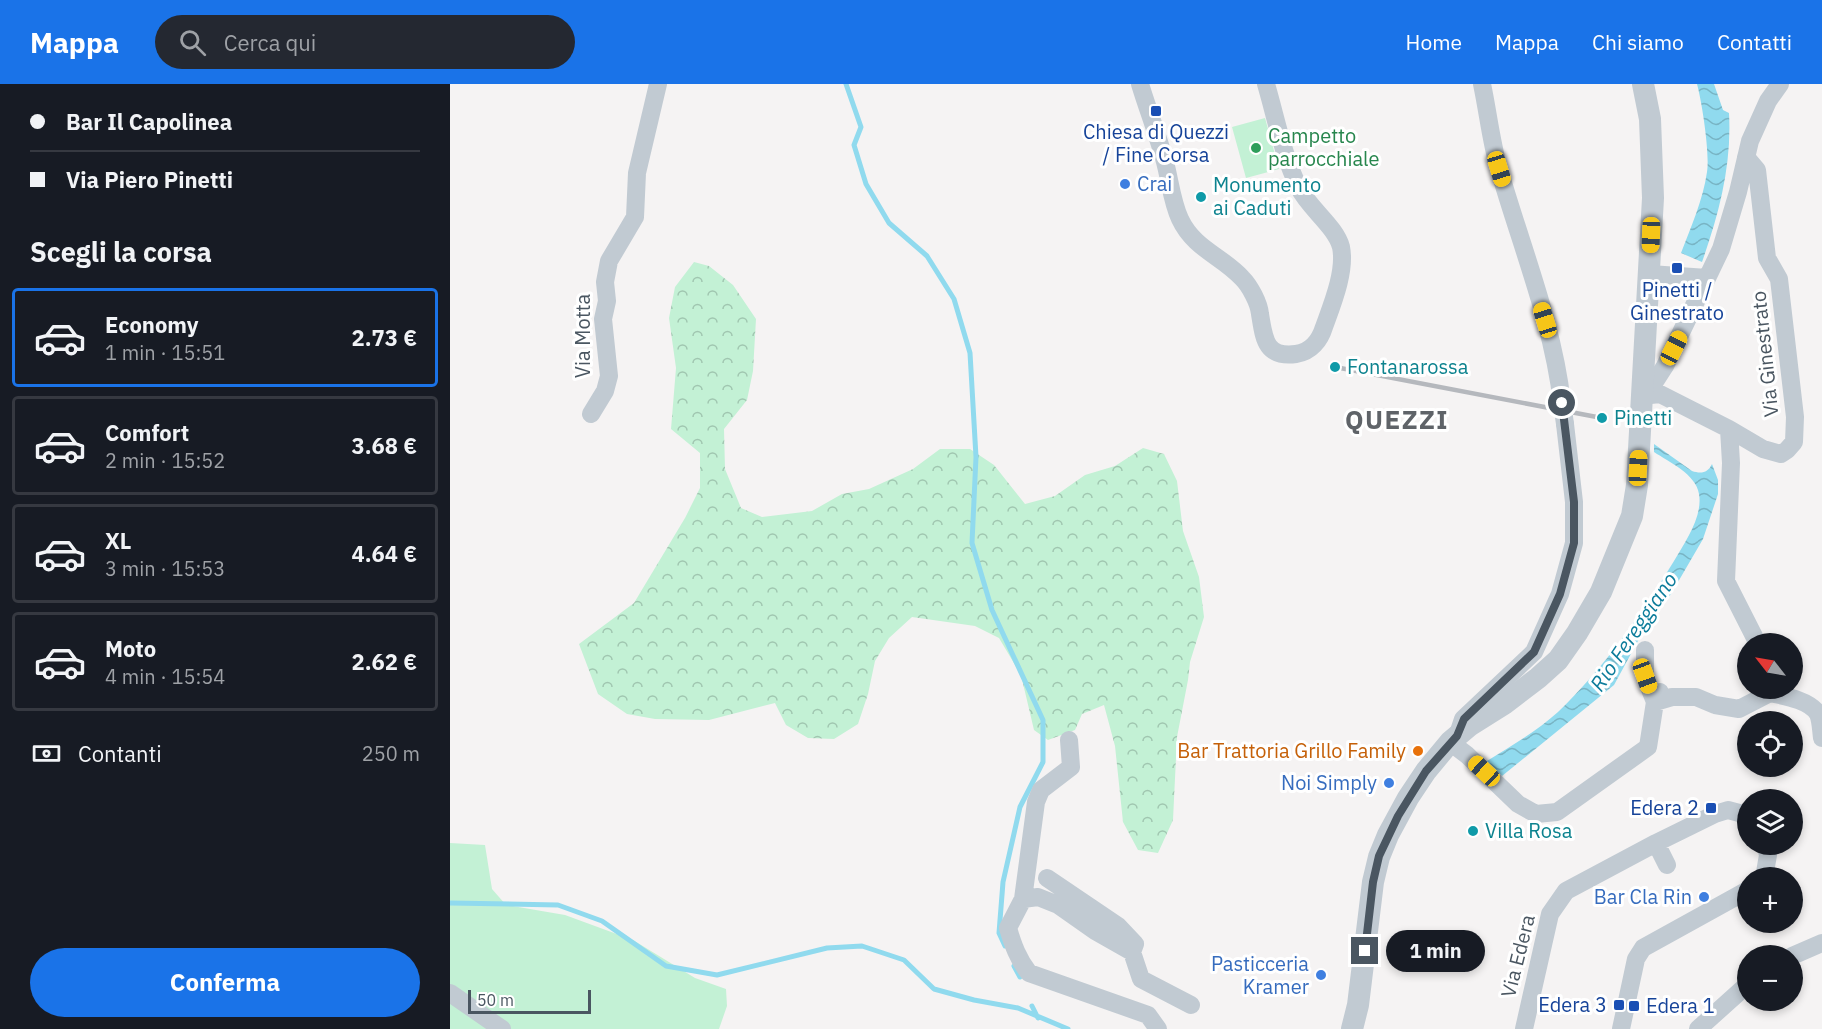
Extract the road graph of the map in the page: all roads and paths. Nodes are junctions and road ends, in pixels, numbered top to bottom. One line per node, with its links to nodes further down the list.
1 (658, 84): 11 (street, Via Motta)
2 (1140, 84): 3 (street)
3 (1266, 84)
4 (1482, 84): 20 (street, bridge)
5 (1643, 84): 8 (street)
6 (1780, 84): 7 (street)
7 (1746, 158): 9 (street); 12 (street, Via Ginestrato)
8 (1650, 274): 9 (street); 10 (street)
9 (1707, 278): 10 (street)
10 (1641, 396): 12 (street, Via Ginestrato); 20 (street)
11 (591, 414)
12 (1729, 429): 13 (street)
13 (1752, 633)
14 (1645, 650): 15 (street)
15 (1657, 697): 16 (street); 20 (street)
16 (1758, 699)
17 (1793, 699): 18 (street)
18 (1822, 738)
19 (1069, 740): 26 (street)
20 (1458, 744): 35 (street)
21 (1737, 812): 22 (street, Via Edera)
22 (1656, 843): 23 (street); 36 (street, Via Edera)
23 (1667, 865)
24 (1047, 878): 29 (street)
25 (1737, 896): 37 (street)
26 (1023, 899): 29 (street); 34 (street)
27 (1822, 943): 28 (street)
28 (1803, 951)
29 (1132, 952): 32 (street)
30 (450, 993): 33 (street)
31 (1737, 994): 38 (street)
32 (1191, 1005)
33 (502, 1029)
34 (1158, 1029)
35 (1352, 1029)
36 (1524, 1029)
37 (1621, 1029)
38 (1698, 1029)

